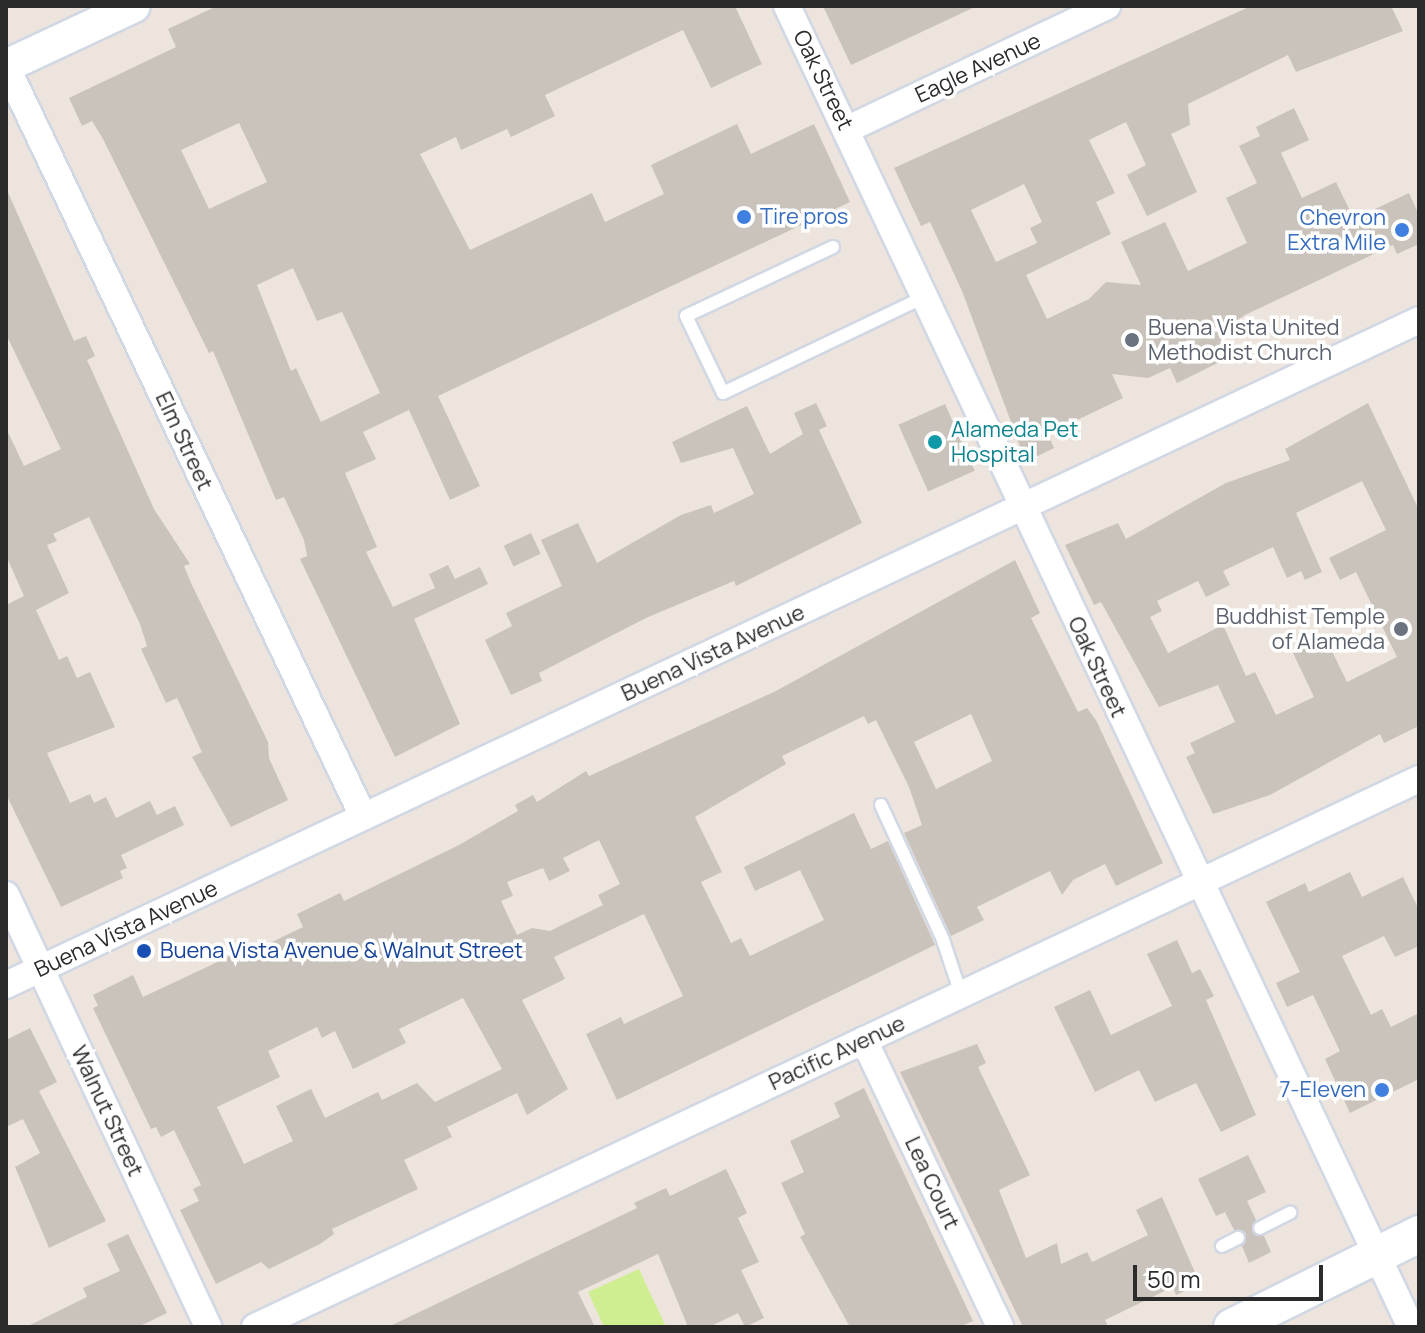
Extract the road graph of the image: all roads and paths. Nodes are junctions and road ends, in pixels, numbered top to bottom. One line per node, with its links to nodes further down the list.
1 (134, 6): 4 (street)
2 (787, 6): 5 (street, Oak Street)
3 (1107, 6): 5 (street, Eagle Avenue)
4 (6, 66): 12 (street, Elm Street)
5 (848, 129): 7 (street, Oak Street)
6 (833, 247): 7 (lane)
7 (926, 296): 9 (street, Oak Street)
8 (1419, 320): 9 (street, Buena Vista Avenue)
9 (1021, 507): 12 (street, Buena Vista Avenue); 13 (street, Oak Street)
10 (1419, 779): 13 (street, Pacific Avenue)
11 (881, 805): 17 (lane)
12 (363, 816): 15 (street, Buena Vista Avenue)
13 (1199, 884): 17 (street, Pacific Avenue); 24 (street, Oak Street)
14 (6, 895): 15 (street, Walnut Street)
15 (40, 970): 16 (street, Buena Vista Avenue); 25 (street, Walnut Street)
16 (6, 985)
17 (961, 994): 18 (street, Pacific Avenue)
18 (864, 1040): 26 (street, Pacific Avenue); 27 (street, Lea Court)
19 (1290, 1213): 20 (lane)
20 (1260, 1228)
21 (1419, 1234): 24 (main road)
22 (1238, 1238): 23 (lane)
23 (1222, 1246)
24 (1378, 1255): 28 (main road); 29 (street, Oak Street)
25 (208, 1327)
26 (255, 1327)
27 (1000, 1327)
28 (1232, 1327)
29 (1411, 1327)

